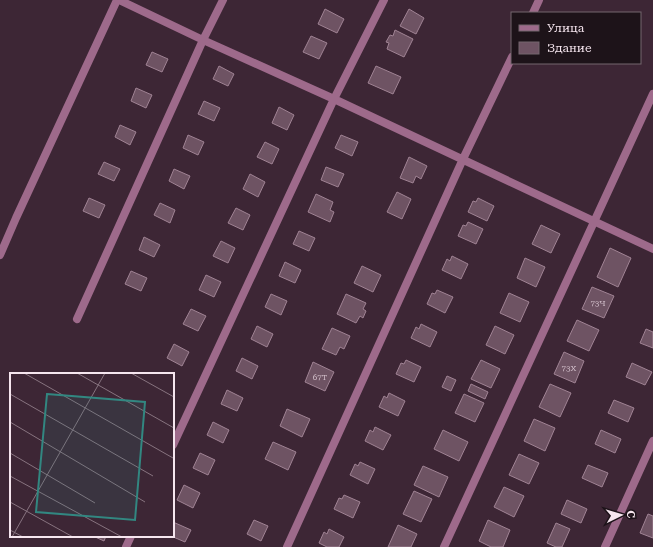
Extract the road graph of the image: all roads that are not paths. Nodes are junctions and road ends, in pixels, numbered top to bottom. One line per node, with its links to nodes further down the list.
1 (118, 0): 6 (street); 13 (street)
2 (223, 0): 6 (street)
3 (384, 0): 9 (street)
4 (539, 0): 5 (street)
5 (533, 12)
6 (203, 40): 9 (street); 14 (street)
7 (511, 59): 10 (street)
8 (653, 94): 11 (street)
9 (334, 99): 10 (street); 16 (street)
10 (463, 159): 11 (street); 19 (street)
11 (594, 222): 12 (street); 20 (street)
12 (653, 249)
13 (0, 255)
14 (77, 319)
15 (653, 441): 21 (street)
16 (174, 443)
17 (131, 537): 18 (street)
18 (126, 547)
19 (287, 547)
20 (444, 547)
21 (605, 547)

